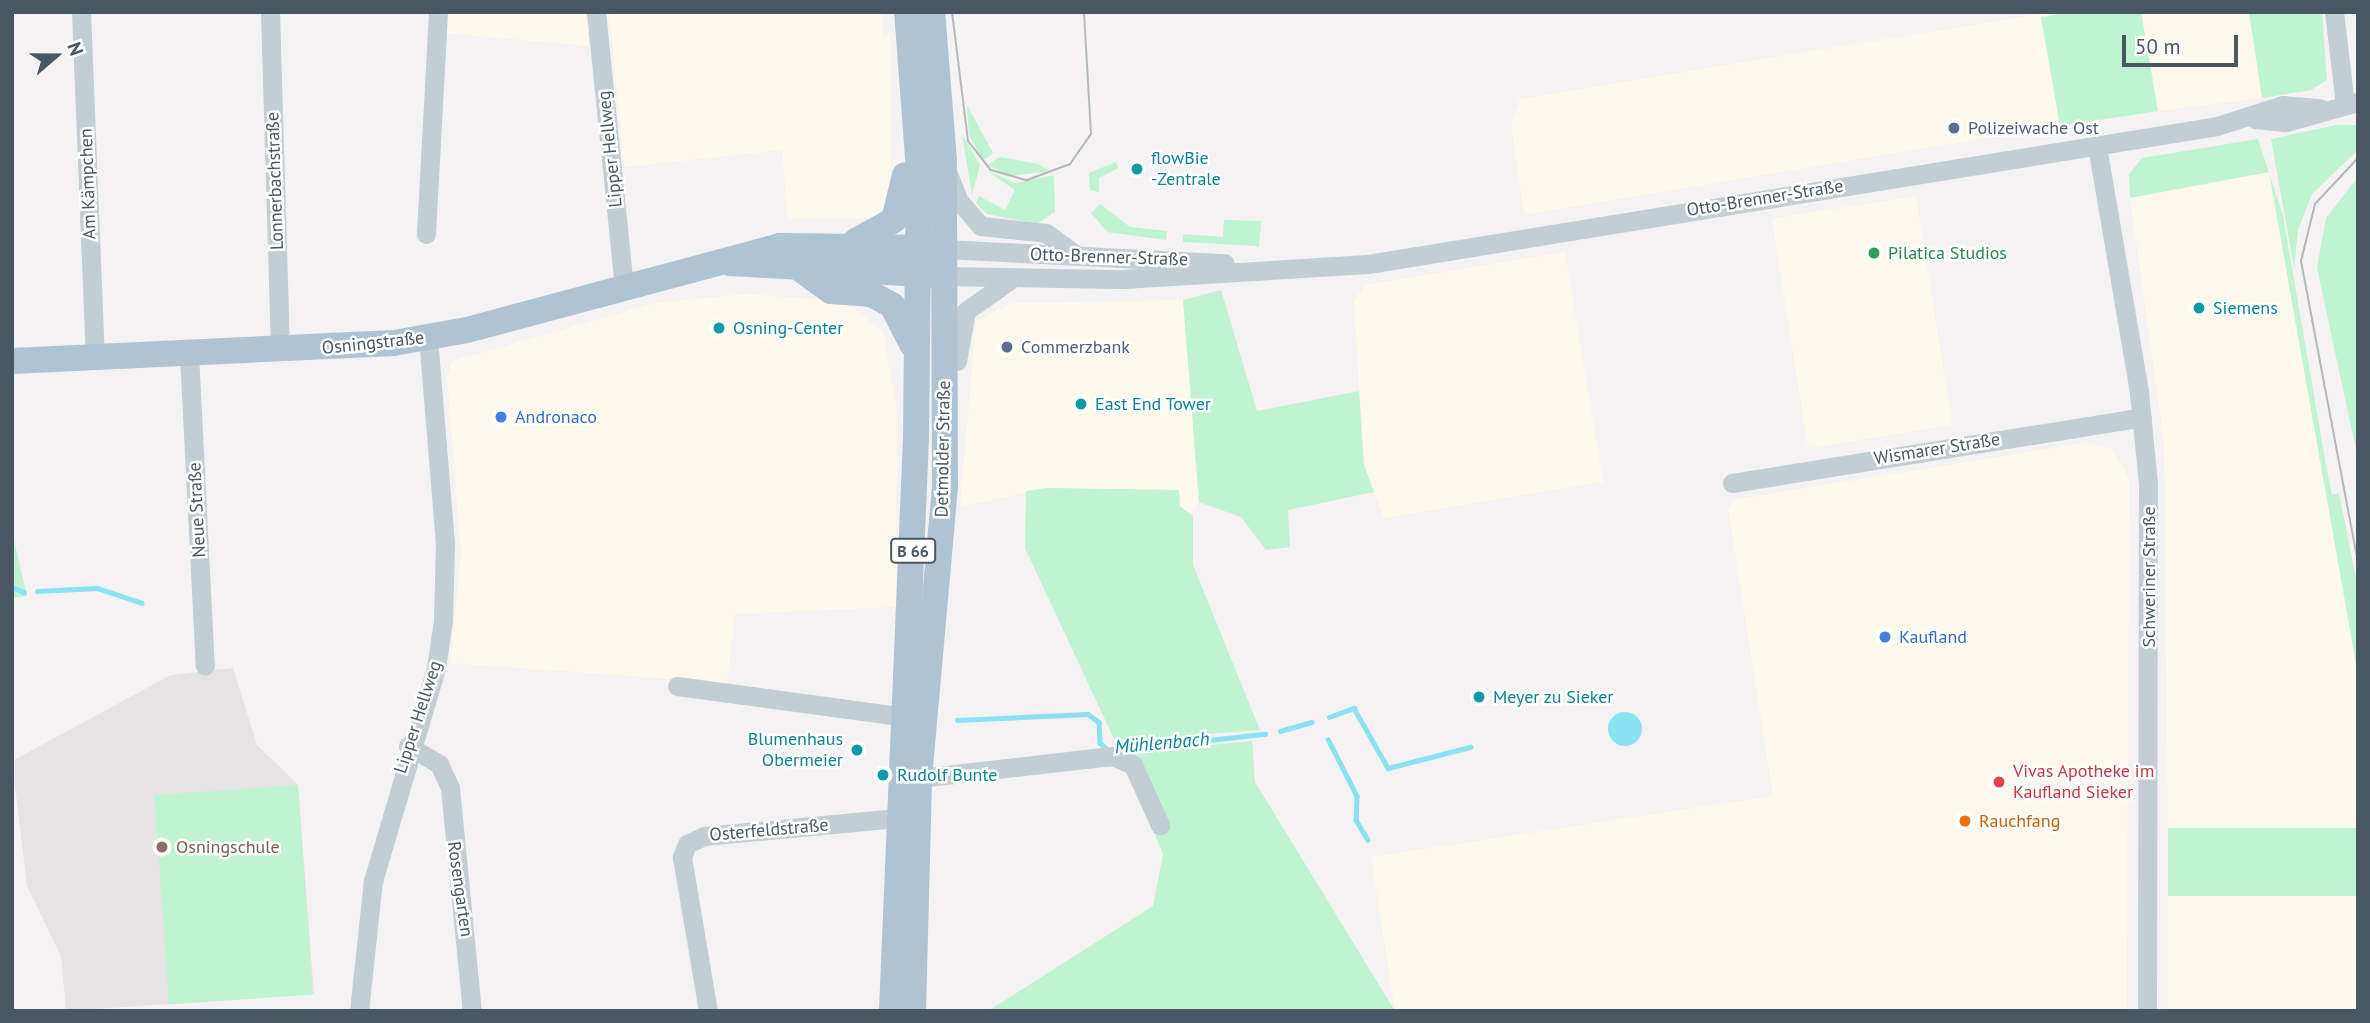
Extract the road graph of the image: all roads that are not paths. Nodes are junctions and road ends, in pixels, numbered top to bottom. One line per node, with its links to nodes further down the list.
1 (81, 12): 25 (street, Am Kämpchen)
2 (270, 12): 23 (street, Lonnerbachstraße)
3 (438, 12): 11 (street)
4 (597, 12): 21 (street, Lipper Hellweg)
5 (932, 12): 10 (main road, Detmolder Straße / B 66)
6 (2334, 12): 8 (street)
7 (909, 25): 12 (main road); 13 (main road, Detmolder Straße / B 66)
8 (2351, 103): 9 (street, Otto-Brenner-Straße)
9 (2096, 146): 16 (street, Otto-Brenner-Straße); 28 (street, Schweriner Straße)
10 (944, 160): 13 (main road, Detmolder Straße / B 66); 14 (street, B 66)
11 (426, 234)
12 (848, 244): 13 (main road, Osningstraße); 15 (main road, Osningstraße)
13 (932, 247): 14 (street, Otto-Brenner-Straße); 18 (main road, Detmolder Straße / B 66); 19 (main road, Detmolder Straße / B 66)
14 (1074, 253): 16 (street, Otto-Brenner-Straße)
15 (724, 262): 17 (main road, Osningstraße); 21 (main road, Osningstraße)
16 (1275, 268): 20 (street, Otto-Brenner-Straße)
17 (803, 271): 18 (main road, Osningstraße); 27 (main road)
18 (918, 272): 19 (main road, Osningstraße); 27 (main road, Detmolder Straße / B 66)
19 (944, 276): 20 (street, Otto-Brenner-Straße); 30 (main road, Detmolder Straße / B 66)
20 (1015, 278): 30 (street)
21 (624, 286): 22 (main road, Osningstraße)
22 (428, 337): 23 (main road, Osningstraße); 34 (street, Lipper Hellweg)
23 (280, 350): 24 (main road, Osningstraße)
24 (190, 354): 25 (main road, Osningstraße); 31 (street, Neue Straße)
25 (95, 355): 26 (main road, Osningstraße)
26 (12, 360)
27 (917, 370): 33 (main road, Detmolder Straße / B 66)
28 (2142, 417): 29 (street, Wismarer Straße); 43 (street, Schweriner Straße)
29 (1732, 483)
30 (945, 484): 35 (main road, Detmolder Straße / B 66)
31 (205, 666)
32 (677, 686): 33 (street)
33 (900, 716): 36 (main road, Detmolder Straße / B 66)
34 (408, 746): 38 (street, Lipper Hellweg); 39 (street, Rosengarten)
35 (919, 778): 37 (street); 42 (main road, Detmolder Straße / B 66)
36 (897, 818): 40 (street, Osterfeldstraße); 41 (main road, Detmolder Straße / B 66)
37 (1160, 825)
38 (359, 1011)
39 (472, 1011)
40 (708, 1011)
41 (892, 1011)
42 (912, 1011)
43 (2147, 1011)

